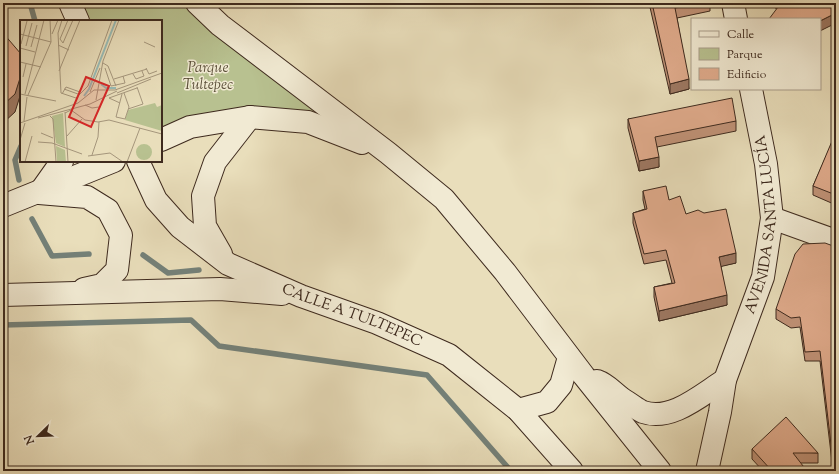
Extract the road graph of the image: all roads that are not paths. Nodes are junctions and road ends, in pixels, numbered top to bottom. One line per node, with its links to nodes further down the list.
1 (70, 3): 5 (main road)
2 (197, 3): 9 (main road)
3 (733, 3): 4 (main road)
4 (736, 18)
5 (78, 20)
6 (751, 90): 15 (main road, AVENIDA SANTA LUCÍA)
7 (250, 117): 8 (main road); 9 (main road); 17 (main road)
8 (162, 140)
9 (388, 153): 21 (main road)
10 (61, 162): 13 (main road)
11 (112, 162): 13 (main road)
12 (138, 162): 17 (main road, CALLE A TULTEPEC)
13 (39, 192): 14 (main road); 18 (main road)
14 (3, 206)
15 (772, 218): 16 (main road); 23 (main road, AVENIDA SANTA LUCÍA)
16 (836, 241)
17 (228, 264): 20 (main road, CALLE A TULTEPEC)
18 (69, 293): 19 (main road); 20 (main road)
19 (3, 295)
20 (301, 296): 24 (main road, CALLE A TULTEPEC)
21 (569, 357): 22 (main road); 24 (main road)
22 (584, 376): 23 (main road); 26 (main road)
23 (725, 380): 27 (main road, AVENIDA SANTA LUCÍA)
24 (518, 410): 25 (main road, CALLE A TULTEPEC)
25 (572, 471)
26 (660, 471)
27 (707, 471)

